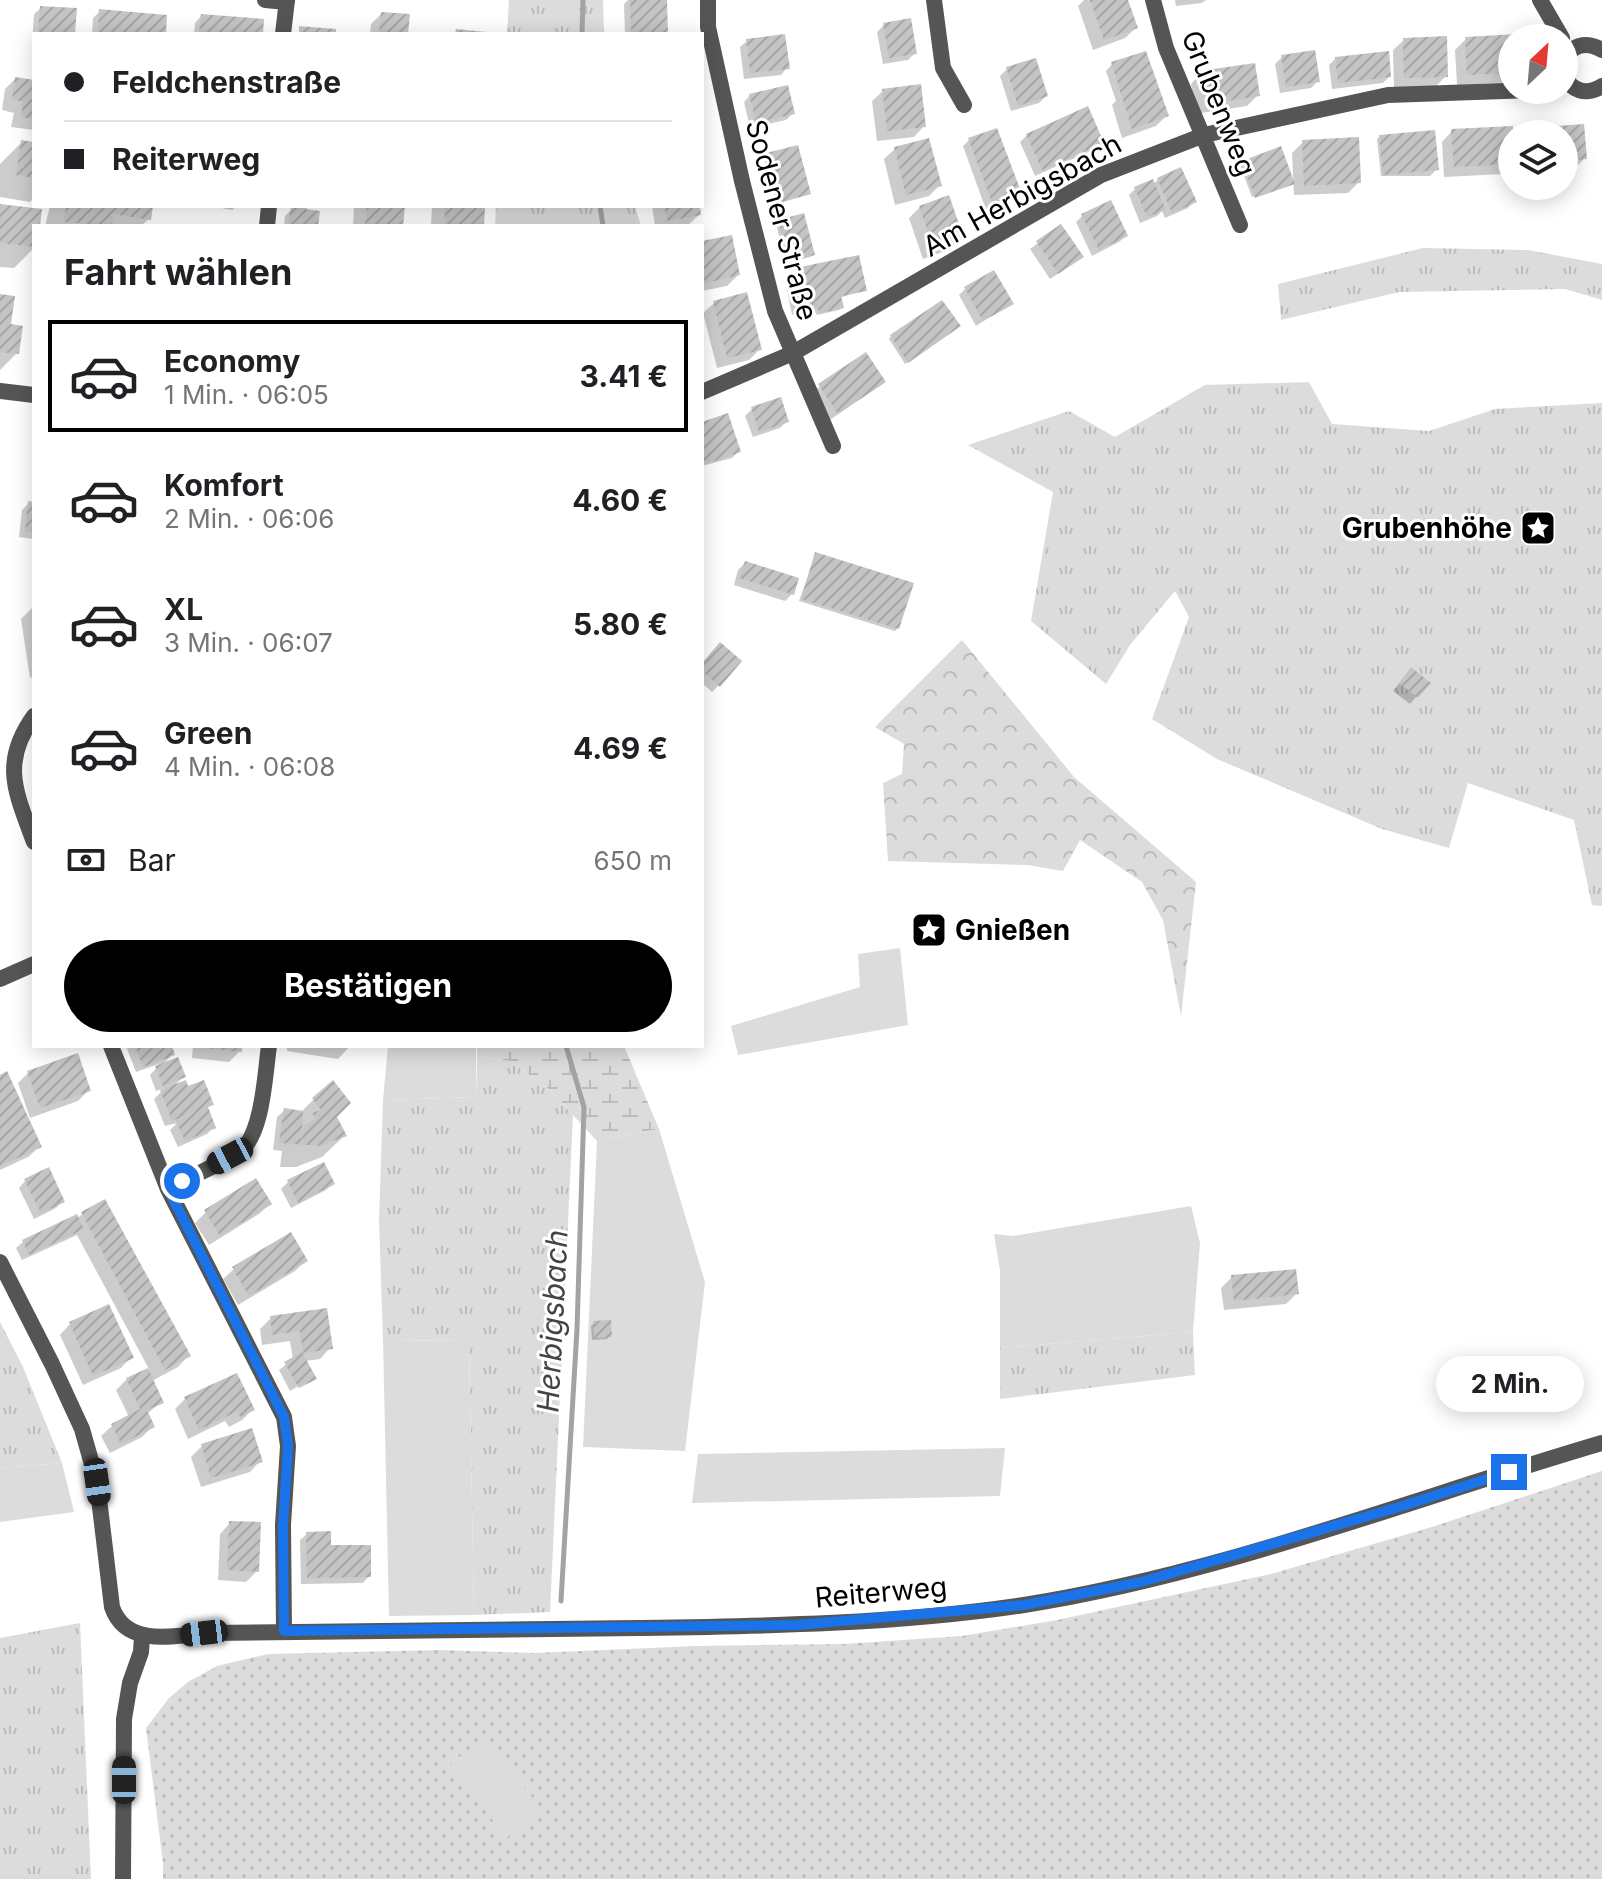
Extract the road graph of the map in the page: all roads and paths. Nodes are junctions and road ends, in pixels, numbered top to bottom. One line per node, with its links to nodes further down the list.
1 (265, 0): 6 (street)
2 (708, 0): 17 (street, Sodener Straße)
3 (934, 0): 14 (street)
4 (1153, 0): 15 (street, Grubenweg)
5 (1540, 0): 7 (street)
6 (287, 1): 8 (street)
7 (1552, 24)
8 (283, 32)
9 (1578, 45): 10 (street)
10 (1602, 50)
11 (1578, 89): 13 (street)
12 (1498, 91): 15 (street, Am Herbigsbach)
13 (1600, 93)
14 (964, 105)
15 (1204, 135): 16 (street, Grubenweg); 17 (street, Am Herbigsbach)
16 (1240, 225)
17 (793, 353): 19 (street, Am Herbigsbach); 21 (street, Sodener Straße)
18 (0, 391): 20 (street)
19 (704, 391)
20 (32, 395)
21 (833, 446)
22 (32, 719): 23 (street)
23 (32, 836)
24 (32, 965): 25 (street)
25 (0, 979)
26 (112, 1048): 28 (street)
27 (269, 1048): 28 (street)
28 (168, 1189): 31 (street)
29 (0, 1262): 32 (street)
30 (1602, 1443): 31 (street, Reiterweg)
31 (284, 1631): 32 (street, Reiterweg)
32 (142, 1636): 33 (street)
33 (123, 1879)

